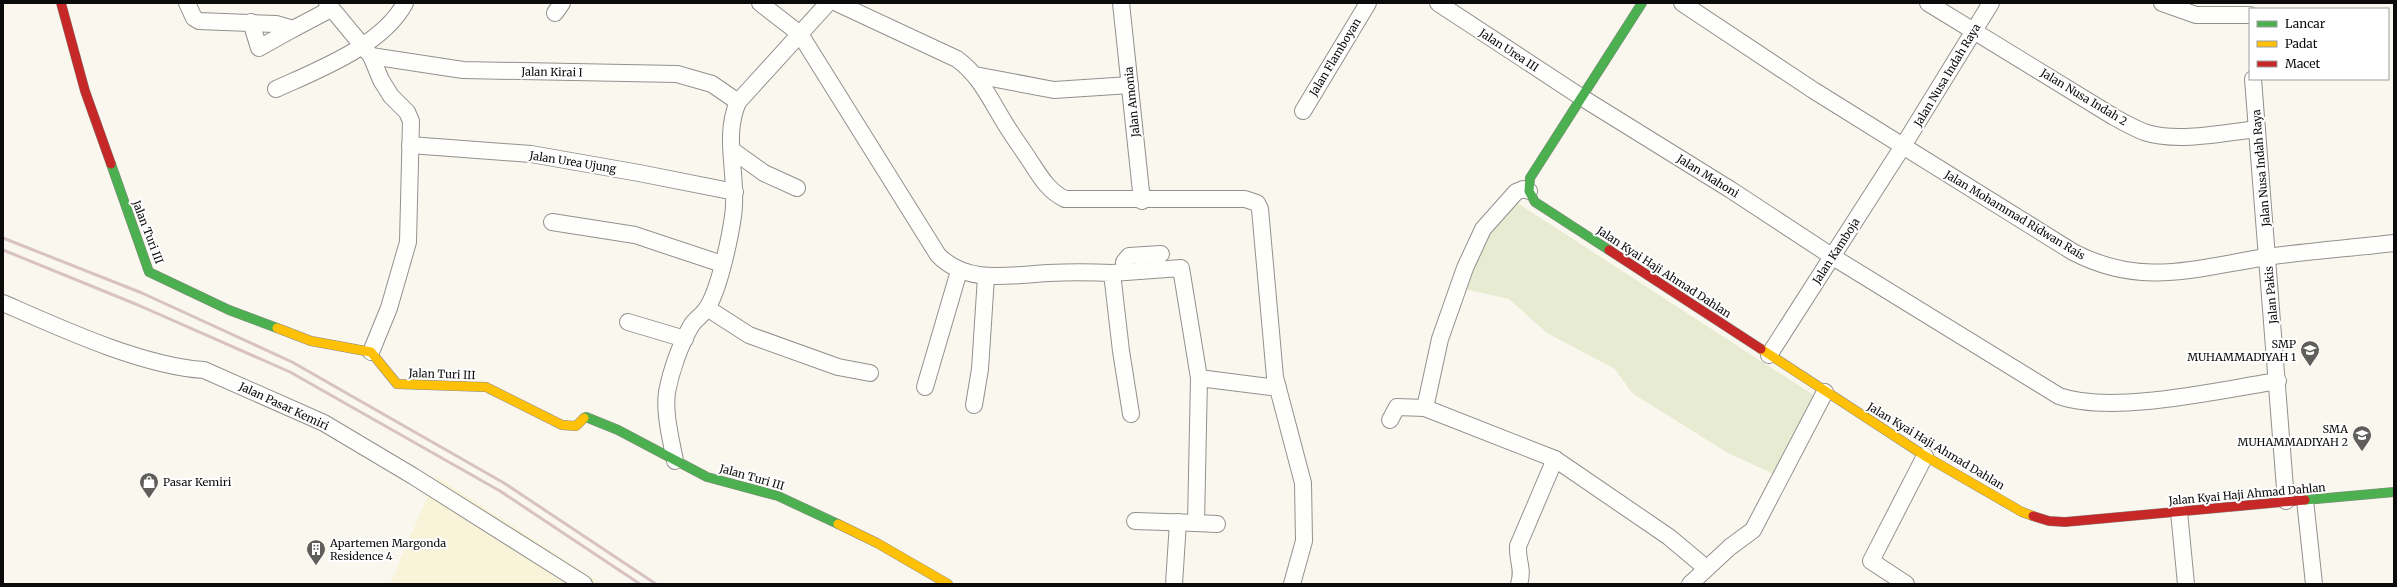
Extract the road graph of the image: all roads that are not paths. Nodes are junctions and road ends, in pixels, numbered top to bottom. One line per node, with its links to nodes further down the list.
1 (61, 3): 50 (street, Jalan Turi III)
2 (187, 3): 17 (street)
3 (405, 3): 21 (street)
4 (760, 3): 20 (street)
5 (828, 3): 20 (street)
6 (837, 3): 22 (street)
7 (1121, 3): 24 (street, Jalan Amonia)
8 (1368, 3): 28 (street, Jalan Flamboyan)
9 (1438, 3): 26 (street, Jalan Urea III)
10 (1642, 3): 26 (street)
11 (1682, 3): 31 (street, Jalan Mohammad Ridwan Rais)
12 (1928, 3): 19 (street, Jalan Nusa Indah 2)
13 (1991, 3): 19 (street, Jalan Nusa Indah Raya)
14 (2162, 3): 16 (street)
15 (329, 6): 18 (street); 21 (street)
16 (2249, 15)
17 (251, 22): 18 (street); 18 (street)
18 (293, 29)
19 (1974, 30): 29 (street, Jalan Nusa Indah 2); 31 (street, Jalan Nusa Indah Raya)
20 (800, 34): 27 (street); 43 (street)
21 (367, 51): 25 (street); 27 (street, Jalan Kirai I); 30 (street)
22 (975, 75): 24 (street); 36 (street)
23 (2253, 80): 29 (street, Jalan Nusa Indah Raya)
24 (1130, 85): 36 (street, Jalan Amonia)
25 (276, 89)
26 (1581, 97): 34 (street); 40 (street, Jalan Mahoni)
27 (734, 99): 32 (street)
28 (1303, 111)
29 (2257, 129): 41 (street, Jalan Nusa Indah Raya)
30 (410, 145): 35 (street, Jalan Urea Ujung); 50 (street)
31 (1903, 146): 40 (street, Jalan Kamboja); 41 (street, Jalan Mohammad Ridwan Rais)
32 (732, 150): 33 (street); 35 (street)
33 (797, 188)
34 (1529, 191): 51 (street, Jalan Kyai Haji Ahmad Dahlan); 59 (street)
35 (735, 192): 42 (street)
36 (1142, 200): 56 (street)
37 (552, 222): 42 (street)
38 (2394, 243): 41 (street, Jalan Mohammad Ridwan Rais)
39 (1161, 254): 44 (street)
40 (1833, 257): 51 (street, Jalan Kamboja); 54 (street, Jalan Mahoni)
41 (2268, 257): 54 (street, Jalan Pakis)
42 (722, 264): 47 (street)
43 (958, 271): 45 (street); 55 (street)
44 (1119, 272): 45 (street); 53 (street); 60 (street)
45 (986, 276): 58 (street)
46 (3, 303): 74 (street, Jalan Pasar Kemiri)
47 (707, 308): 49 (street); 52 (street)
48 (628, 322): 49 (street)
49 (685, 339): 64 (street)
50 (371, 352): 64 (street, Jalan Turi III)
51 (1769, 355): 57 (street, Jalan Kyai Haji Ahmad Dahlan)
52 (870, 373)
53 (1199, 378): 56 (street); 71 (street)
54 (2278, 381): 67 (street, Jalan Pakis)
55 (926, 387)
56 (1278, 388): 77 (street)
57 (1824, 392): 62 (street, Jalan Kyai Haji Ahmad Dahlan); 73 (street)
58 (974, 405)
59 (1424, 408): 61 (street); 63 (street)
60 (1131, 414)
61 (1390, 420)
62 (1925, 456): 68 (street, Jalan Kyai Haji Ahmad Dahlan); 80 (street)
63 (1555, 459): 73 (street); 78 (street)
64 (675, 460): 75 (street, Jalan Turi III)
65 (2394, 492): 66 (street, Jalan Kyai Haji Ahmad Dahlan)
66 (2305, 500): 67 (street, Jalan Kyai Haji Ahmad Dahlan); 82 (street)
67 (2286, 501): 68 (street, Jalan Kyai Haji Ahmad Dahlan)
68 (2179, 512): 81 (street)
69 (1135, 521): 70 (street)
70 (1178, 522): 71 (street); 76 (street)
71 (1196, 523): 72 (street)
72 (1216, 524)
73 (1706, 568): 79 (street)
74 (584, 584)
75 (948, 584)
76 (1174, 584)
77 (1292, 584)
78 (1519, 584)
79 (1690, 584)
80 (1906, 584)
81 (2186, 584)
82 (2314, 584)

